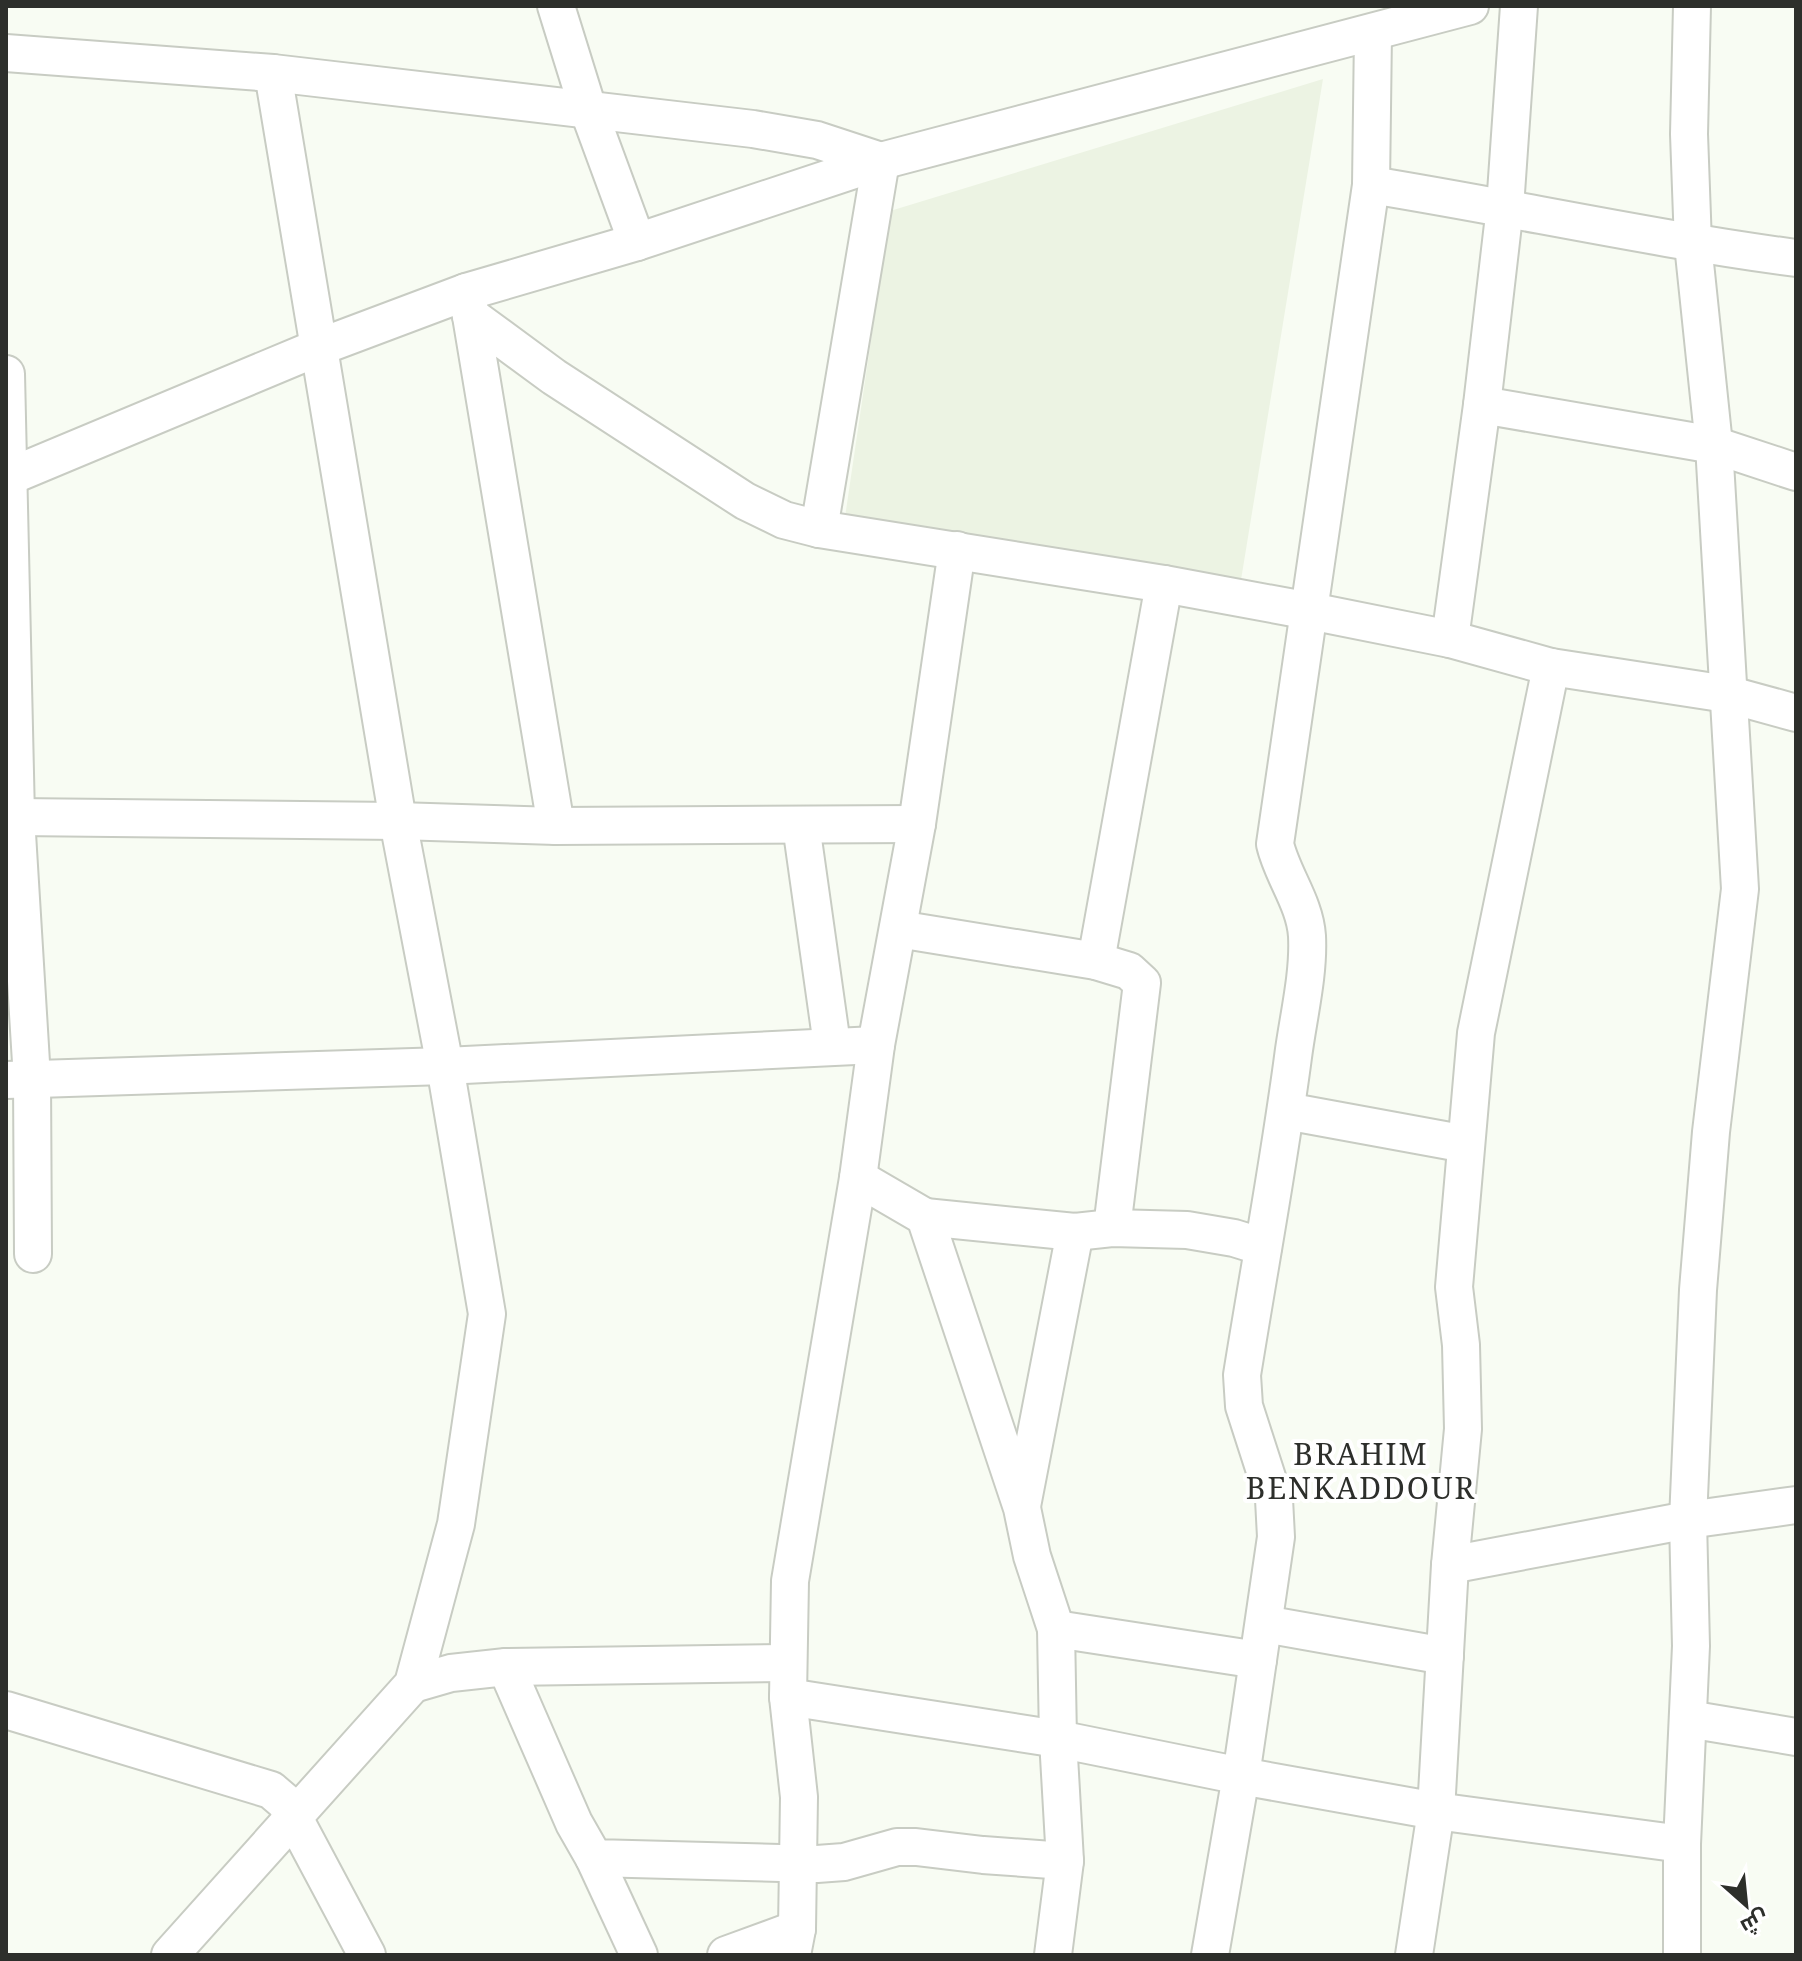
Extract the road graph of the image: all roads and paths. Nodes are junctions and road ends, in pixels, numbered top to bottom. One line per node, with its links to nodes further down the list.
1 (556, 6): 8 (street)
2 (1470, 6): 5 (street)
3 (1519, 6): 11 (street)
4 (1692, 6): 13 (street)
5 (1373, 33): 9 (street); 10 (street)
6 (6, 53): 7 (street)
7 (273, 73): 8 (street); 16 (street)
8 (588, 109): 9 (street); 12 (street)
9 (881, 161): 12 (street); 22 (street)
10 (1371, 185): 11 (street); 25 (street)
11 (1505, 207): 13 (street); 18 (street)
12 (637, 242): 15 (street)
13 (1693, 244): 14 (street); 19 (street)
14 (1796, 258)
15 (469, 304): 16 (street); 22 (street); 34 (street)
16 (317, 348): 21 (street); 31 (street)
17 (6, 374): 21 (street)
18 (1482, 405): 19 (street); 26 (street)
19 (1714, 445): 20 (street); 28 (street)
20 (1796, 472)
21 (8, 477): 30 (street)
22 (819, 529): 23 (street)
23 (957, 550): 24 (street); 32 (street)
24 (1164, 584): 25 (street); 36 (street)
25 (1310, 611): 26 (street); 41 (street)
26 (1450, 639): 27 (street)
27 (1551, 667): 28 (street); 42 (street)
28 (1727, 694): 29 (street); 51 (street)
29 (1796, 713)
30 (16, 817): 31 (street); 40 (street)
31 (398, 821): 34 (street); 39 (street)
32 (917, 824): 33 (street); 35 (street)
33 (801, 825): 34 (street); 37 (street)
34 (556, 826)
35 (898, 929): 36 (street); 38 (street)
36 (1096, 961): 45 (street)
37 (832, 1045): 38 (street); 39 (street)
38 (876, 1045): 43 (street)
39 (445, 1066): 40 (street); 59 (street)
40 (19, 1080): 48 (street)
41 (1286, 1111): 42 (street); 47 (street)
42 (1466, 1144): 52 (street)
43 (858, 1178): 44 (street); 58 (street)
44 (925, 1217): 46 (street); 50 (street)
45 (1112, 1228): 46 (street); 47 (street)
46 (1075, 1232): 50 (street)
47 (1263, 1247): 53 (street)
48 (33, 1254)
49 (1796, 1505): 51 (street)
50 (1022, 1508): 54 (street)
51 (1688, 1520): 52 (street); 61 (street)
52 (1450, 1565): 55 (street)
53 (1264, 1624): 55 (street); 56 (street)
54 (1056, 1629): 56 (street); 63 (street)
55 (1445, 1656): 65 (street)
56 (1258, 1660): 64 (street)
57 (506, 1667): 58 (street); 59 (street); 68 (street)
58 (788, 1680): 63 (street); 70 (street)
59 (413, 1684): 66 (street)
60 (6, 1710): 66 (street)
61 (1688, 1719): 62 (street); 67 (street)
62 (1796, 1737)
63 (1058, 1739): 64 (street); 69 (street)
64 (1241, 1776): 65 (street); 77 (street)
65 (1436, 1811): 67 (street); 78 (street)
66 (294, 1818): 72 (street); 73 (street)
67 (1682, 1844): 79 (street)
68 (594, 1858): 70 (street); 74 (street)
69 (1065, 1861): 70 (street); 76 (street)
70 (797, 1863): 71 (street)
71 (794, 1942): 75 (street)
72 (170, 1955)
73 (367, 1955)
74 (639, 1955)
75 (726, 1955)
76 (1053, 1955)
77 (1210, 1955)
78 (1414, 1955)
79 (1682, 1955)

